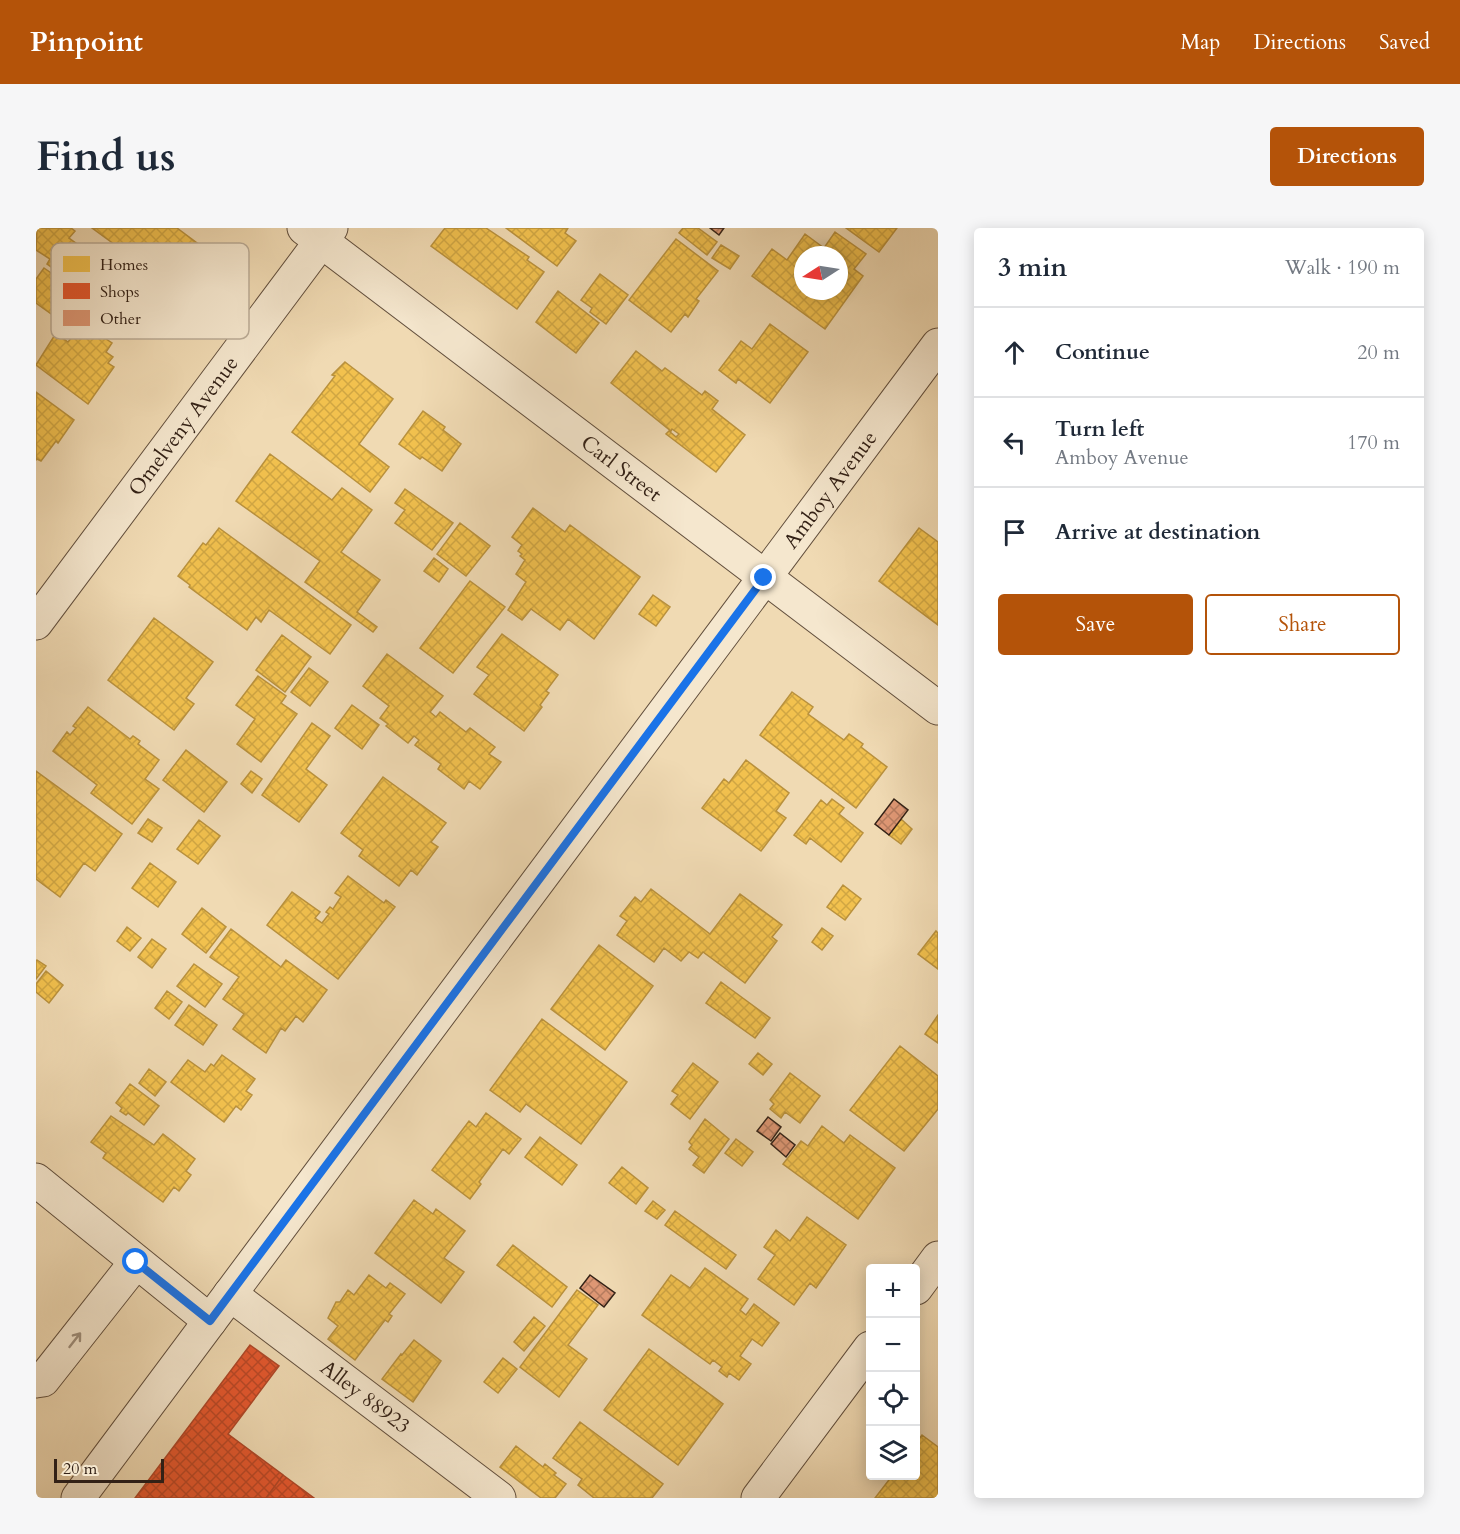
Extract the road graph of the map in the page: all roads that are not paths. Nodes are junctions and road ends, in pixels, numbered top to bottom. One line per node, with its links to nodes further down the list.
1 (319, 232): 2 (street, Omelveny Avenue); 5 (street, Carl Street)
2 (249, 329)
3 (242, 339): 6 (street, Omelveny Avenue)
4 (938, 345): 5 (street, Amboy Avenue)
5 (764, 578): 7 (street, Carl Street); 14 (street, Amboy Avenue)
6 (36, 623)
7 (938, 708)
8 (36, 1180): 10 (street)
9 (36, 1212): 10 (street)
10 (104, 1234): 12 (street)
11 (938, 1258): 13 (street)
12 (136, 1262): 15 (street); 17 (street, one-way to 12)
13 (920, 1281)
14 (230, 1294): 15 (street, Amboy Avenue); 19 (street, Alley 88923)
15 (210, 1321): 18 (street, Amboy Avenue)
16 (866, 1353): 20 (street)
17 (36, 1381)
18 (78, 1498)
19 (499, 1498)
20 (758, 1498)

